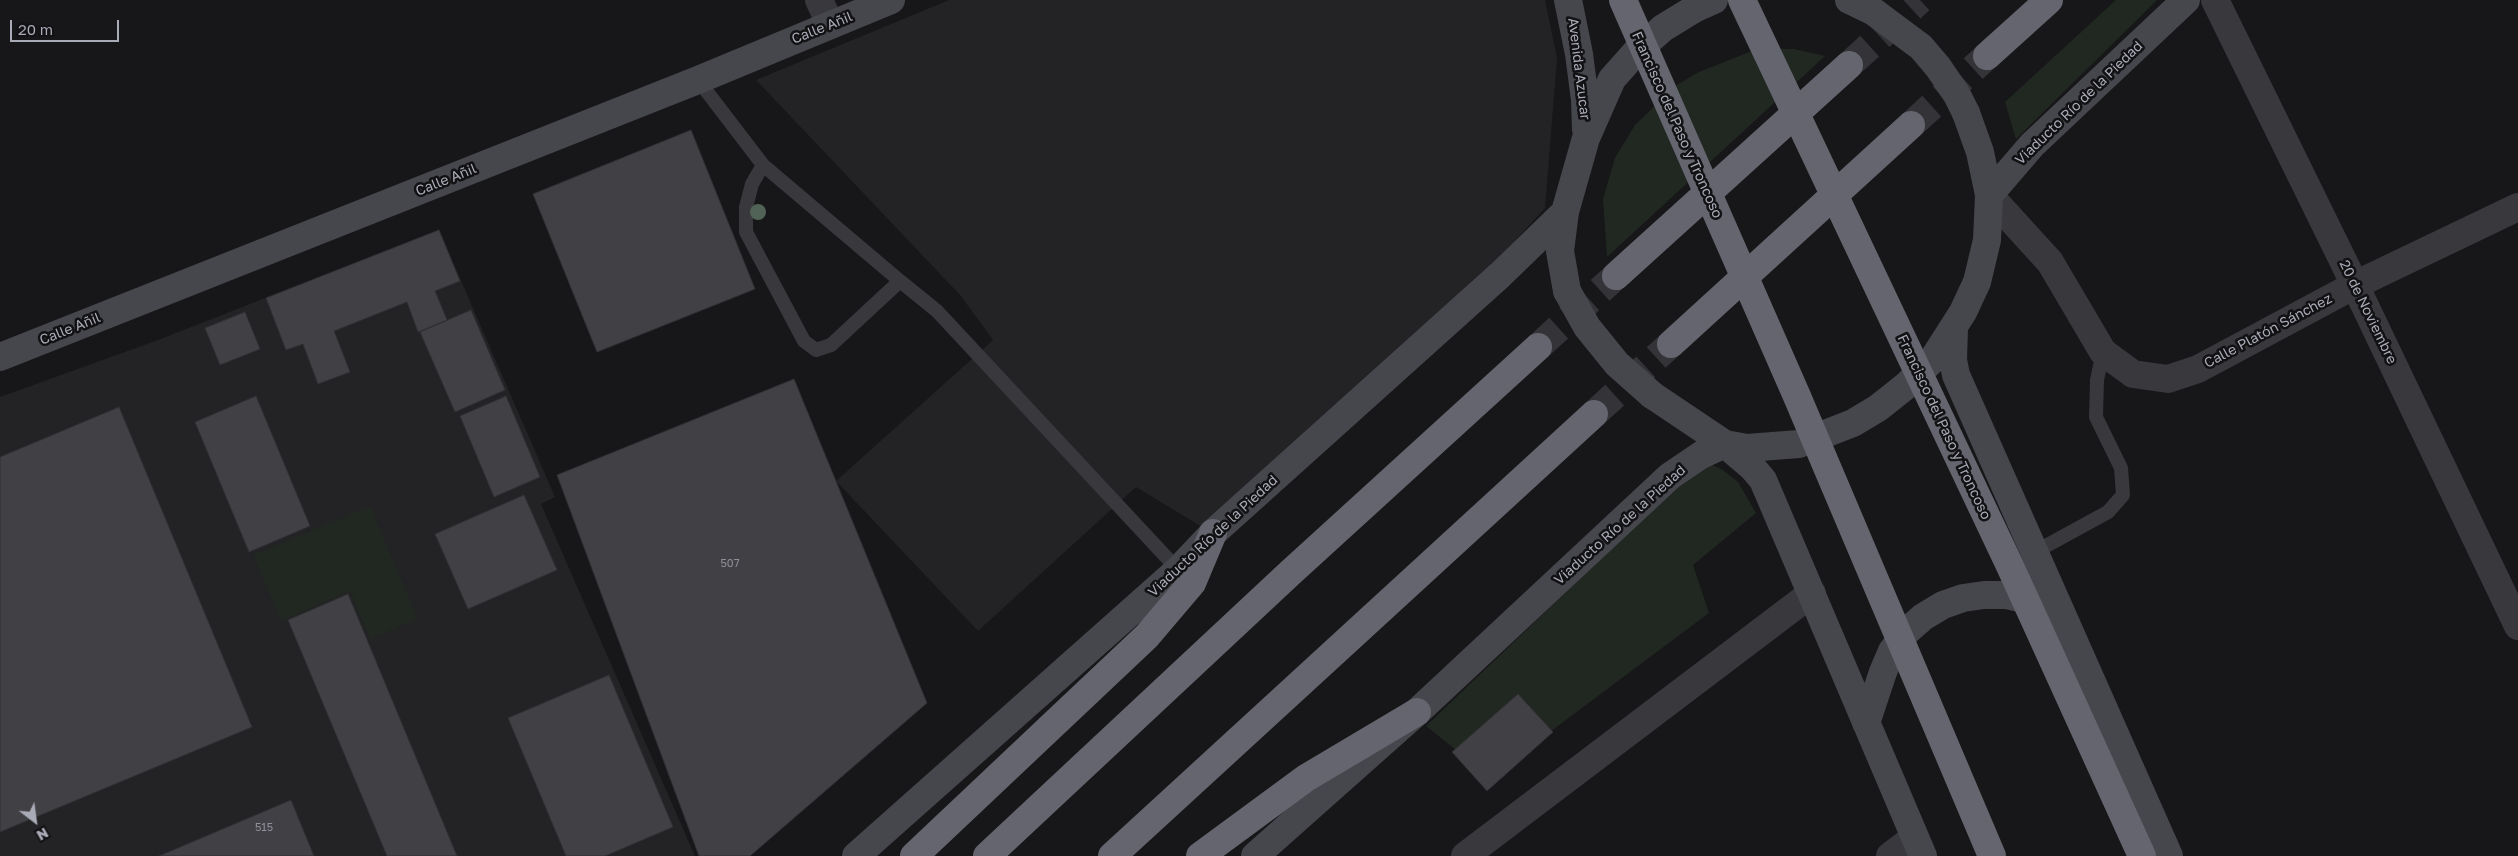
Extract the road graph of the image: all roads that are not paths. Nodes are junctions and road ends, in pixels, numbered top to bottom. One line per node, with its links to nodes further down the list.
1 (819, 0): 11 (street)
2 (891, 0): 11 (main road, Calle Añil)
3 (1568, 0): 16 (main road, Avenida Azucar)
4 (1623, 0): 48 (highway, Francisco del Paso y Troncoso, bridge)
5 (1714, 0): 16 (main road)
6 (1742, 0): 49 (highway, Francisco del Paso y Troncoso, bridge)
7 (1849, 0): 18 (main road, bridge)
8 (2049, 0): 12 (highway)
9 (2186, 0): 18 (main road, Viaducto Río de la Piedad)
10 (2215, 0): 23 (street, 20 de Noviembre)
11 (830, 24): 14 (main road, Calle Añil)
12 (1987, 56)
13 (1848, 65): 21 (highway)
14 (698, 80): 17 (lane); 28 (main road, Calle Añil)
15 (1911, 125): 25 (highway)
16 (1586, 138): 20 (main road)
17 (763, 164): 22 (lane); 22 (lane)
18 (1989, 195): 24 (main road); 27 (street)
19 (2518, 208): 23 (street, Calle Platón Sánchez)
20 (1565, 212): 30 (main road, bridge); 31 (main road, Viaducto Río de la Piedad)
21 (1616, 276)
22 (900, 280): 33 (lane)
23 (2355, 285): 27 (street, Calle Platón Sánchez); 36 (street, 20 de Noviembre)
24 (1954, 328): 30 (main road); 32 (main road)
25 (1671, 344)
26 (1538, 347): 42 (highway)
27 (2103, 352): 32 (lane)
28 (0, 357)
29 (1594, 414): 43 (highway)
30 (1725, 444): 34 (main road); 37 (main road, Viaducto Río de la Piedad)
31 (1213, 533): 33 (highway)
32 (2033, 553): 35 (main road)
33 (1185, 576): 40 (main road, Viaducto Río de la Piedad); 41 (highway)
34 (1812, 593): 38 (main road); 46 (street)
35 (2064, 620): 38 (main road); 50 (main road)
36 (2518, 626)
37 (1417, 712): 44 (highway); 45 (main road, Viaducto Río de la Piedad)
38 (1866, 723): 39 (main road)
39 (1918, 847): 47 (street)
40 (856, 856)
41 (914, 856)
42 (987, 856)
43 (1112, 856)
44 (1200, 856)
45 (1255, 856)
46 (1464, 856)
47 (1890, 856)
48 (1992, 856)
49 (2142, 856)
50 (2169, 856)

